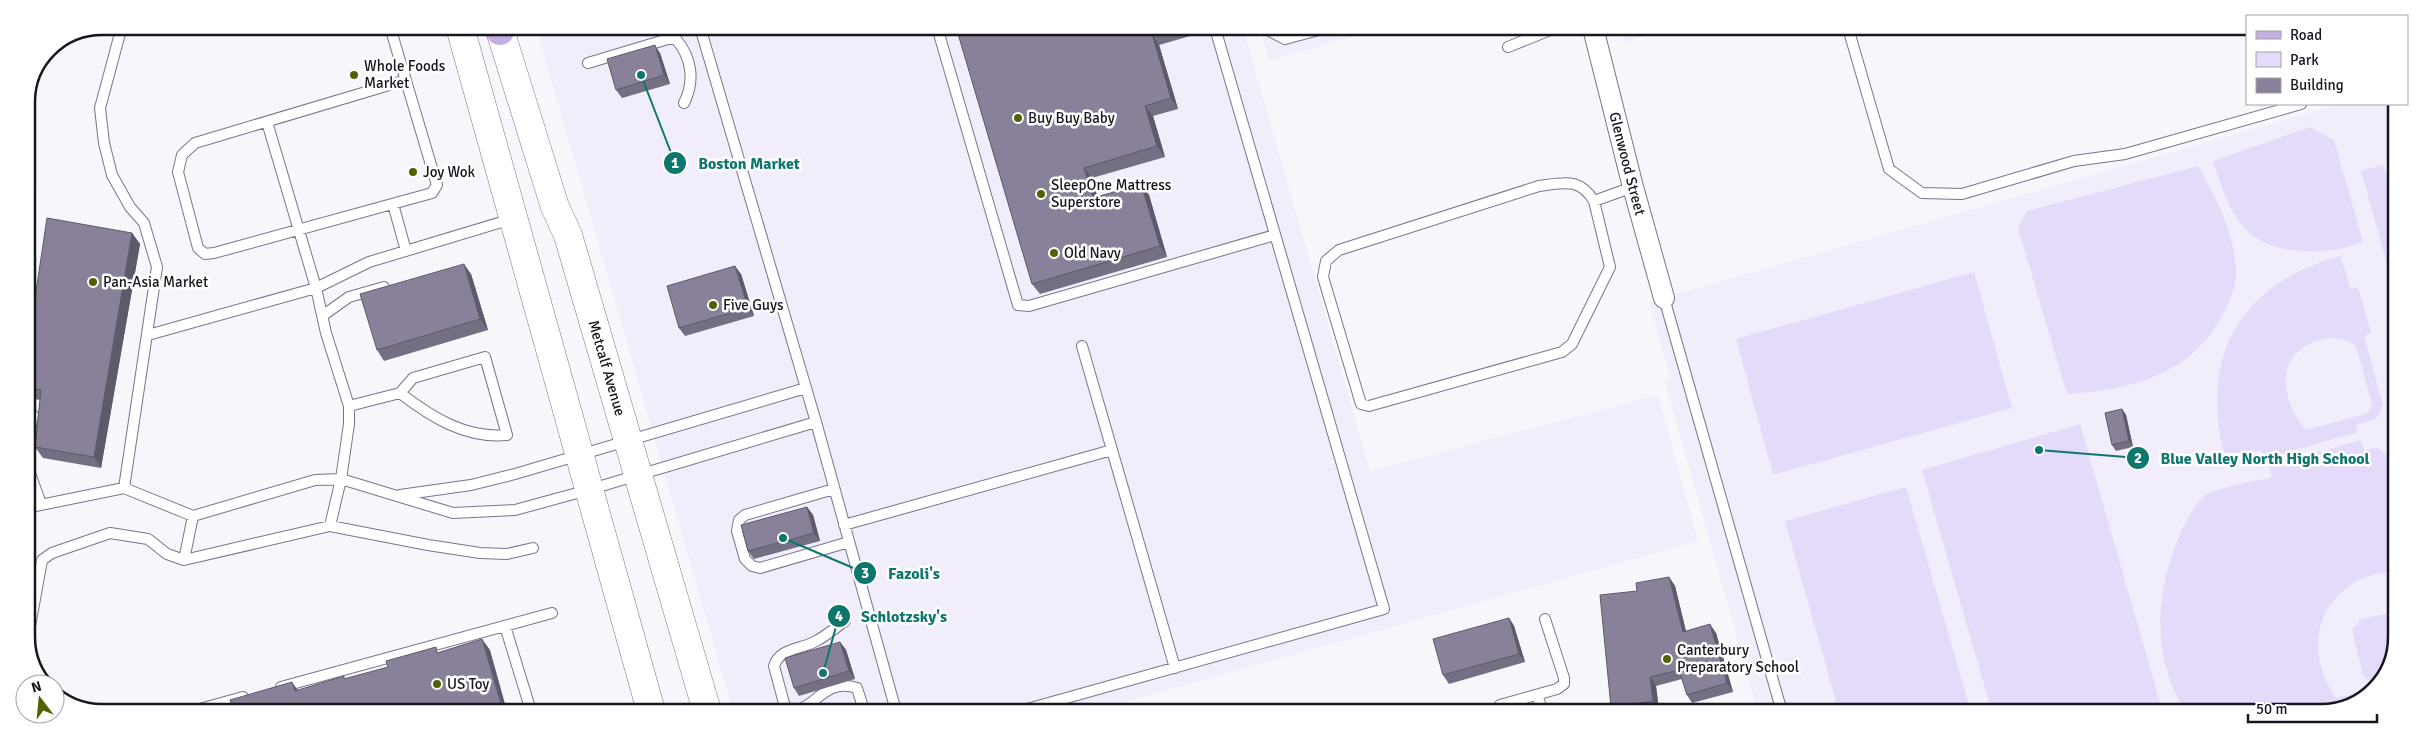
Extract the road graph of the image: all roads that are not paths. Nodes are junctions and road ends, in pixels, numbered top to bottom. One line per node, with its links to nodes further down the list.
1 (120, 35): 30 (lane)
2 (392, 35): 15 (lane)
3 (462, 35): 22 (main road)
4 (502, 35): 36 (main road, Metcalf Avenue)
5 (702, 35): 32 (lane)
6 (939, 35): 24 (lane)
7 (1217, 35): 24 (lane)
8 (1277, 35): 9 (lane)
9 (1300, 35)
10 (1538, 35): 13 (lane)
11 (1595, 35): 19 (street, Glenwood Street)
12 (1850, 35): 17 (lane)
13 (1508, 47)
14 (588, 63): 16 (lane)
15 (406, 80): 18 (lane); 21 (lane)
16 (684, 103)
17 (2297, 105)
18 (267, 122): 23 (lane); 23 (lane)
19 (1632, 186): 20 (lane); 28 (street, Glenwood Street)
20 (1594, 201): 20 (lane)
21 (393, 204): 23 (lane); 25 (lane)
22 (513, 219): 25 (lane); 38 (main road)
23 (299, 230): 27 (lane)
24 (1275, 235): 59 (lane)
25 (406, 251): 27 (lane)
26 (384, 287): 29 (lane)
27 (316, 288): 29 (lane); 30 (lane)
28 (1664, 298): 74 (lane)
29 (322, 316): 34 (lane)
30 (148, 335): 42 (lane)
31 (1082, 346): 37 (lane)
32 (806, 388): 35 (lane); 36 (lane)
33 (400, 393): 33 (lane); 34 (lane)
34 (349, 406): 40 (lane)
35 (816, 422): 39 (lane); 43 (lane)
36 (629, 441): 38 (lane); 39 (main road, Metcalf Avenue)
37 (1112, 450): 49 (lane); 59 (lane)
38 (579, 456): 44 (main road); 45 (lane)
39 (639, 475): 44 (lane); 66 (main road, Metcalf Avenue)
40 (341, 479): 45 (lane); 48 (lane); 50 (lane)
41 (35, 486): 46 (lane)
42 (124, 488): 46 (lane); 48 (lane)
43 (834, 489): 49 (lane); 51 (lane)
44 (588, 490): 45 (lane); 65 (main road)
45 (396, 495)
46 (42, 504): 47 (lane)
47 (35, 506)
48 (192, 516): 53 (lane)
49 (844, 525): 51 (lane)
50 (330, 526): 52 (lane); 53 (lane)
51 (849, 542): 70 (lane)
52 (533, 548)
53 (184, 560): 54 (lane)
54 (35, 599)
55 (552, 613): 58 (lane)
56 (1544, 619): 61 (lane)
57 (845, 621): 67 (lane)
58 (505, 626): 60 (lane); 64 (lane)
59 (1175, 668): 71 (lane)
60 (267, 691)
61 (1537, 695): 72 (lane); 73 (lane)
62 (250, 696): 63 (lane)
63 (219, 704)
64 (529, 704)
65 (649, 704)
66 (704, 704)
67 (784, 704)
68 (810, 704): 69 (lane)
69 (862, 704)
70 (894, 704)
71 (1045, 704)
72 (1504, 704)
73 (1540, 704)
74 (1780, 704)

